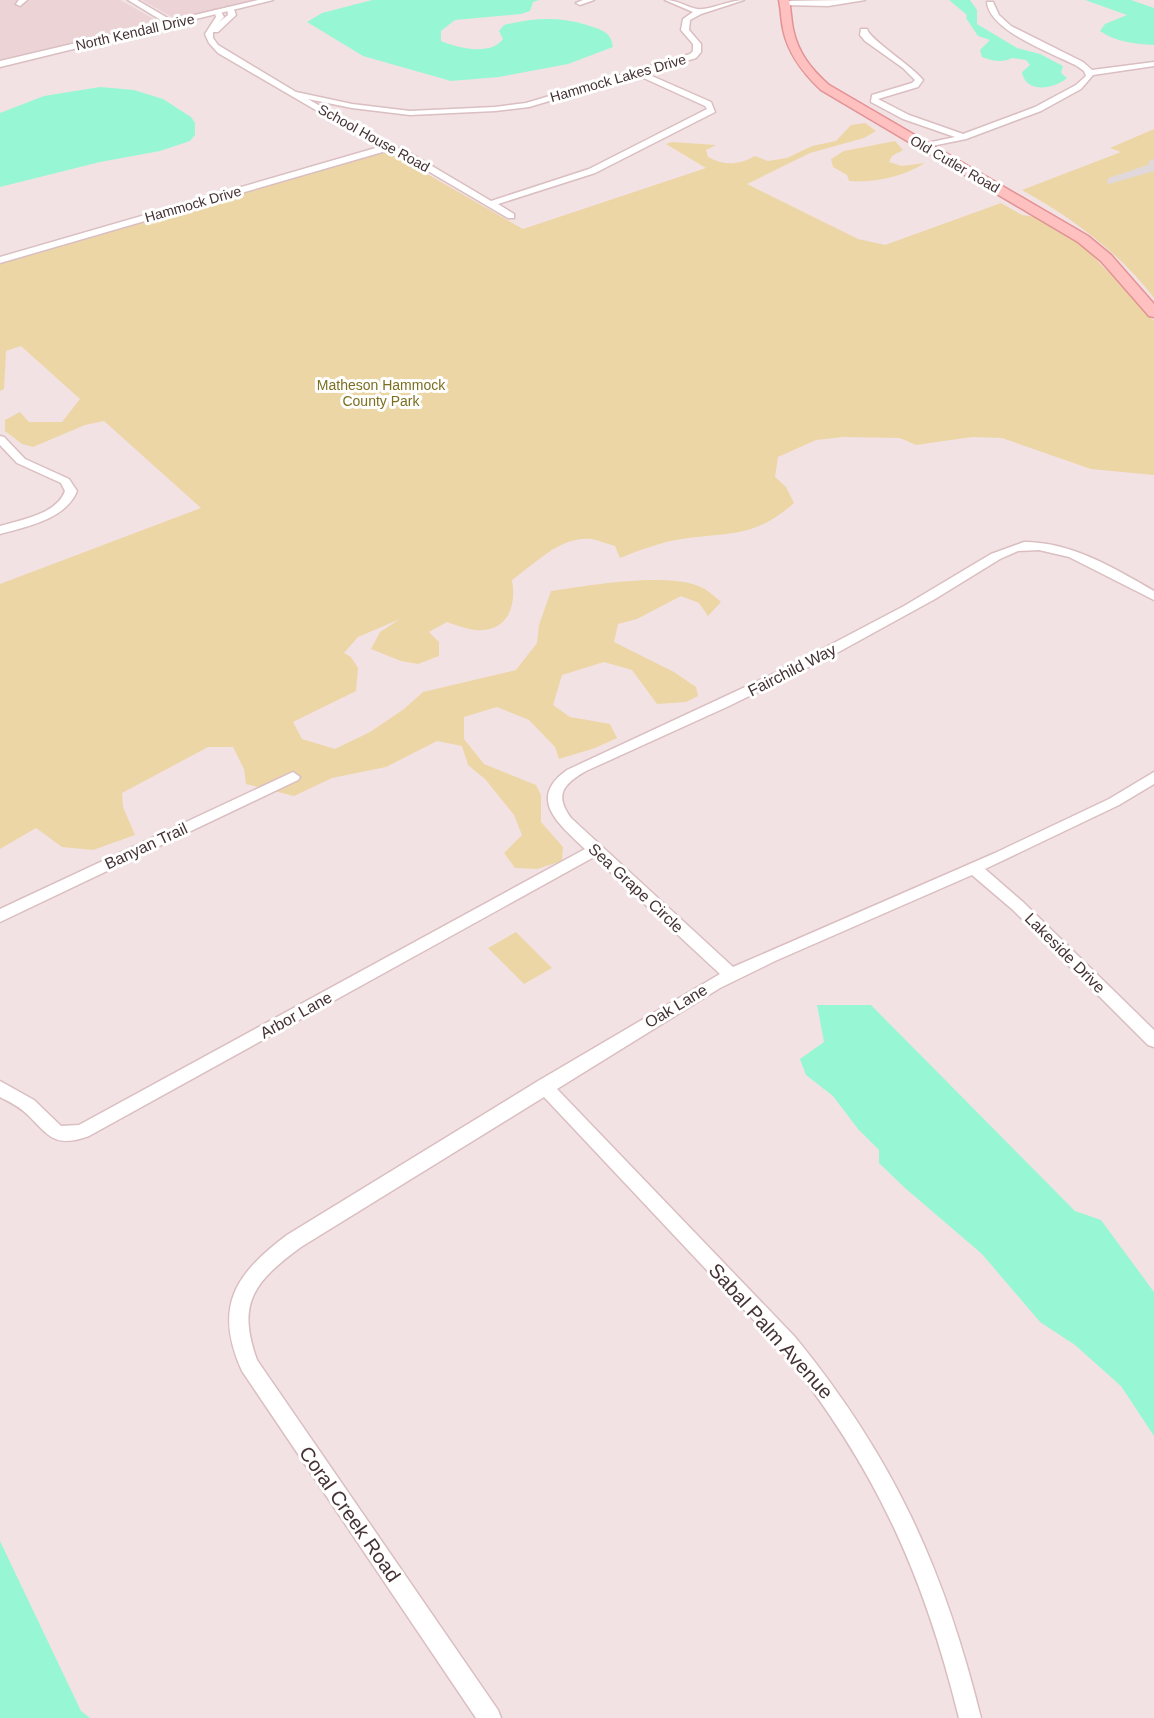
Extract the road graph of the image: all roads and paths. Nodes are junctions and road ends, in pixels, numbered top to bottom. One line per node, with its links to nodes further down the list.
1 (132, 0): 14 (street)
2 (269, 0): 11 (street, North Kendall Drive)
3 (590, 0): 9 (street)
4 (669, 0): 13 (street)
5 (740, 0): 13 (street)
6 (825, 0): 8 (street)
7 (861, 0): 8 (street)
8 (785, 2): 23 (main road, Old Cutler Road)
9 (580, 3)
10 (990, 4): 20 (street)
11 (230, 9): 12 (street, North Kendall Drive); 16 (street)
12 (217, 12): 14 (street, North Kendall Drive); 16 (street)
13 (698, 12): 19 (street, Hammock Lakes Drive)
14 (172, 23): 17 (street, North Kendall Drive)
15 (864, 31): 22 (street)
16 (211, 38): 21 (street, School House Road)
17 (0, 64)
18 (1154, 64): 20 (street)
19 (639, 73): 21 (street, Hammock Lakes Drive); 25 (street)
20 (1090, 73): 22 (street)
21 (296, 94): 24 (street, School House Road)
22 (961, 136): 23 (street)
23 (925, 146): 28 (main road, Old Cutler Road)
24 (386, 148): 25 (street, School House Road); 27 (street, Hammock Drive)
25 (490, 204): 26 (street, School House Road)
26 (511, 216)
27 (0, 260)
28 (1154, 313)
29 (0, 439): 30 (street)
30 (0, 531)
31 (1154, 596): 34 (street, Fairchild Way)
32 (293, 777): 37 (street, Banyan Trail)
33 (1154, 777): 36 (street, Oak Lane)
34 (553, 793): 35 (street, Sea Grape Circle)
35 (595, 850): 38 (street, Sea Grape Circle); 41 (street, Arbor Lane)
36 (974, 867): 38 (street, Oak Lane); 39 (street, Lakeside Drive)
37 (0, 916)
38 (730, 975): 40 (street, Oak Lane)
39 (1154, 1040)
40 (544, 1086): 42 (street, Oak Lane); 44 (street, Sabal Palm Avenue)
41 (0, 1088)
42 (239, 1300): 43 (street, Coral Creek Road)
43 (490, 1718)
44 (970, 1718)

